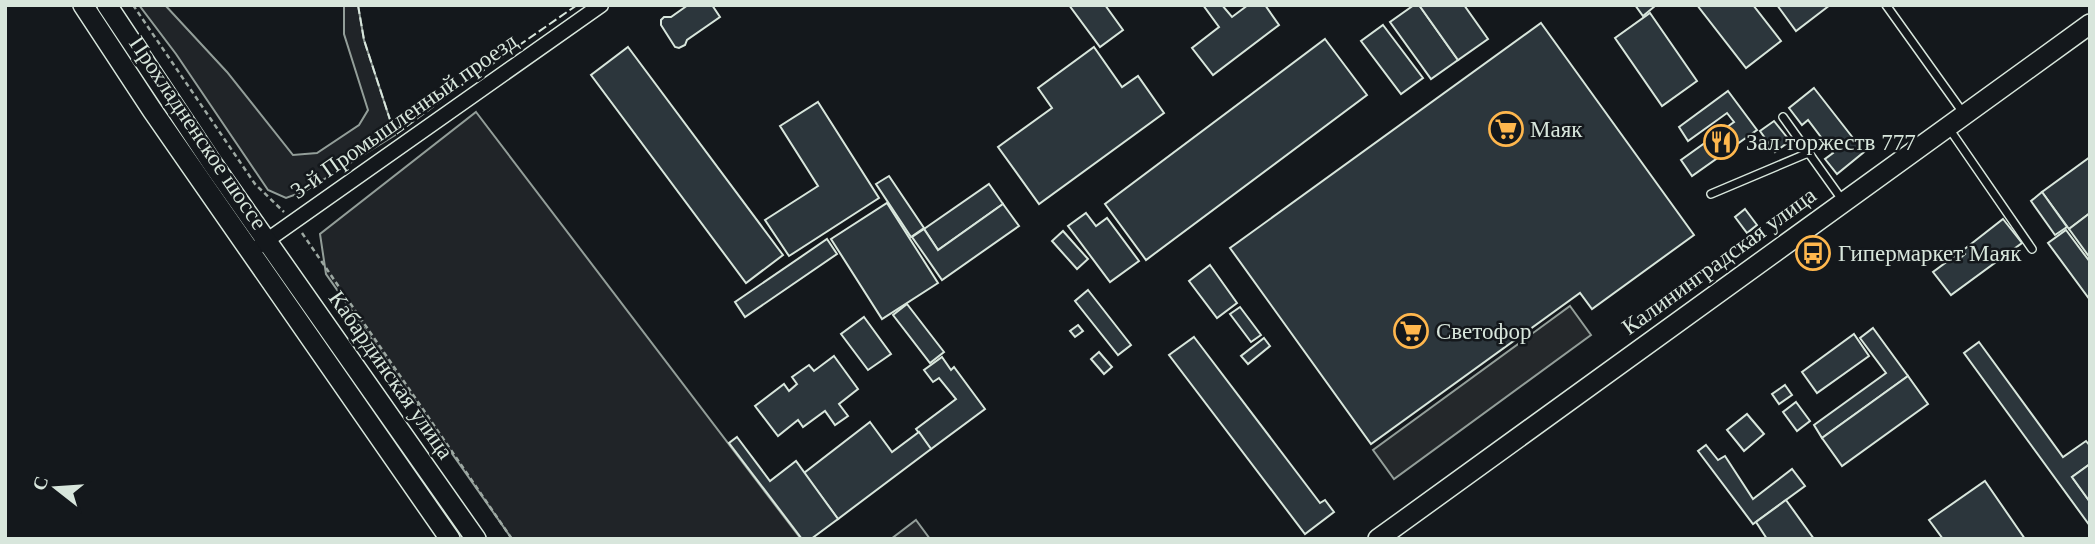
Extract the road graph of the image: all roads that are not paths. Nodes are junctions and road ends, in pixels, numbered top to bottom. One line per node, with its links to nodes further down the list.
1 (83, 5): 14 (main road, Прохладненское шоссе)
2 (107, 5): 12 (main road, Прохладненское шоссе)
3 (601, 5): 12 (street, 3-й Промышленный проезд)
4 (1886, 5): 6 (lane)
5 (2090, 24): 6 (main road, Калининградская улица)
6 (1965, 115): 8 (main road, Калининградская улица)
7 (1783, 117): 9 (lane)
8 (1948, 127): 11 (main road, Калининградская улица); 13 (lane)
9 (1808, 153): 10 (lane); 11 (lane)
10 (1711, 194)
11 (1844, 202): 17 (main road, Калининградская улица)
12 (266, 240): 14 (street, 3-й Промышленный проезд); 16 (main road, Кабардинская улица)
13 (2032, 249)
14 (249, 252): 15 (main road, Кабардинская улица)
15 (450, 539)
16 (476, 539)
17 (1378, 539)

